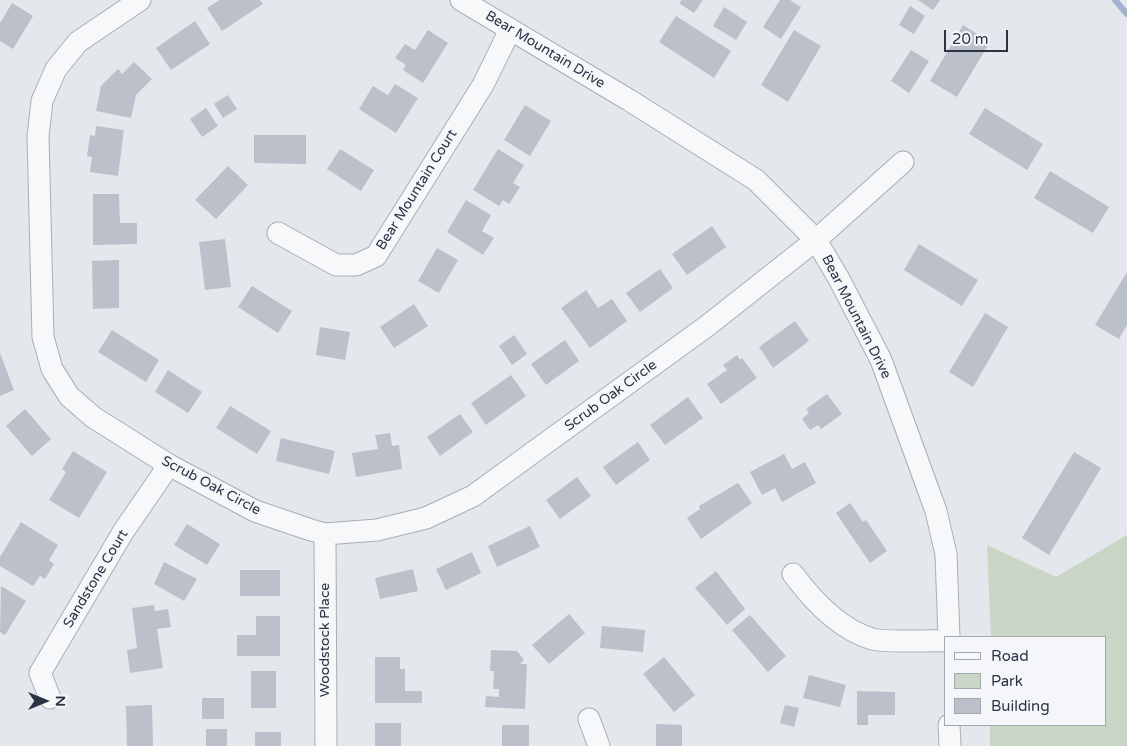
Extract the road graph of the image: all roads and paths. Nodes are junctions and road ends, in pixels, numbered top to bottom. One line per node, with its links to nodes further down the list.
1 (140, 0): 7 (street, Scrub Oak Circle)
2 (461, 0): 3 (street, Bear Mountain Drive)
3 (510, 30): 5 (street, Bear Mountain Court); 6 (street, Bear Mountain Drive)
4 (903, 162): 6 (street, Scrub Oak Circle)
5 (278, 233)
6 (816, 240): 8 (street, Scrub Oak Circle); 10 (street, Bear Mountain Drive)
7 (169, 465): 8 (street, Scrub Oak Circle); 12 (street, Sandstone Court)
8 (325, 534): 15 (street, Woodstock Place)
9 (793, 574): 11 (street)
10 (949, 636)
11 (944, 641)
12 (50, 698)
13 (589, 719): 16 (street)
14 (949, 726): 17 (street)
15 (326, 746)
16 (599, 746)
17 (950, 746)

